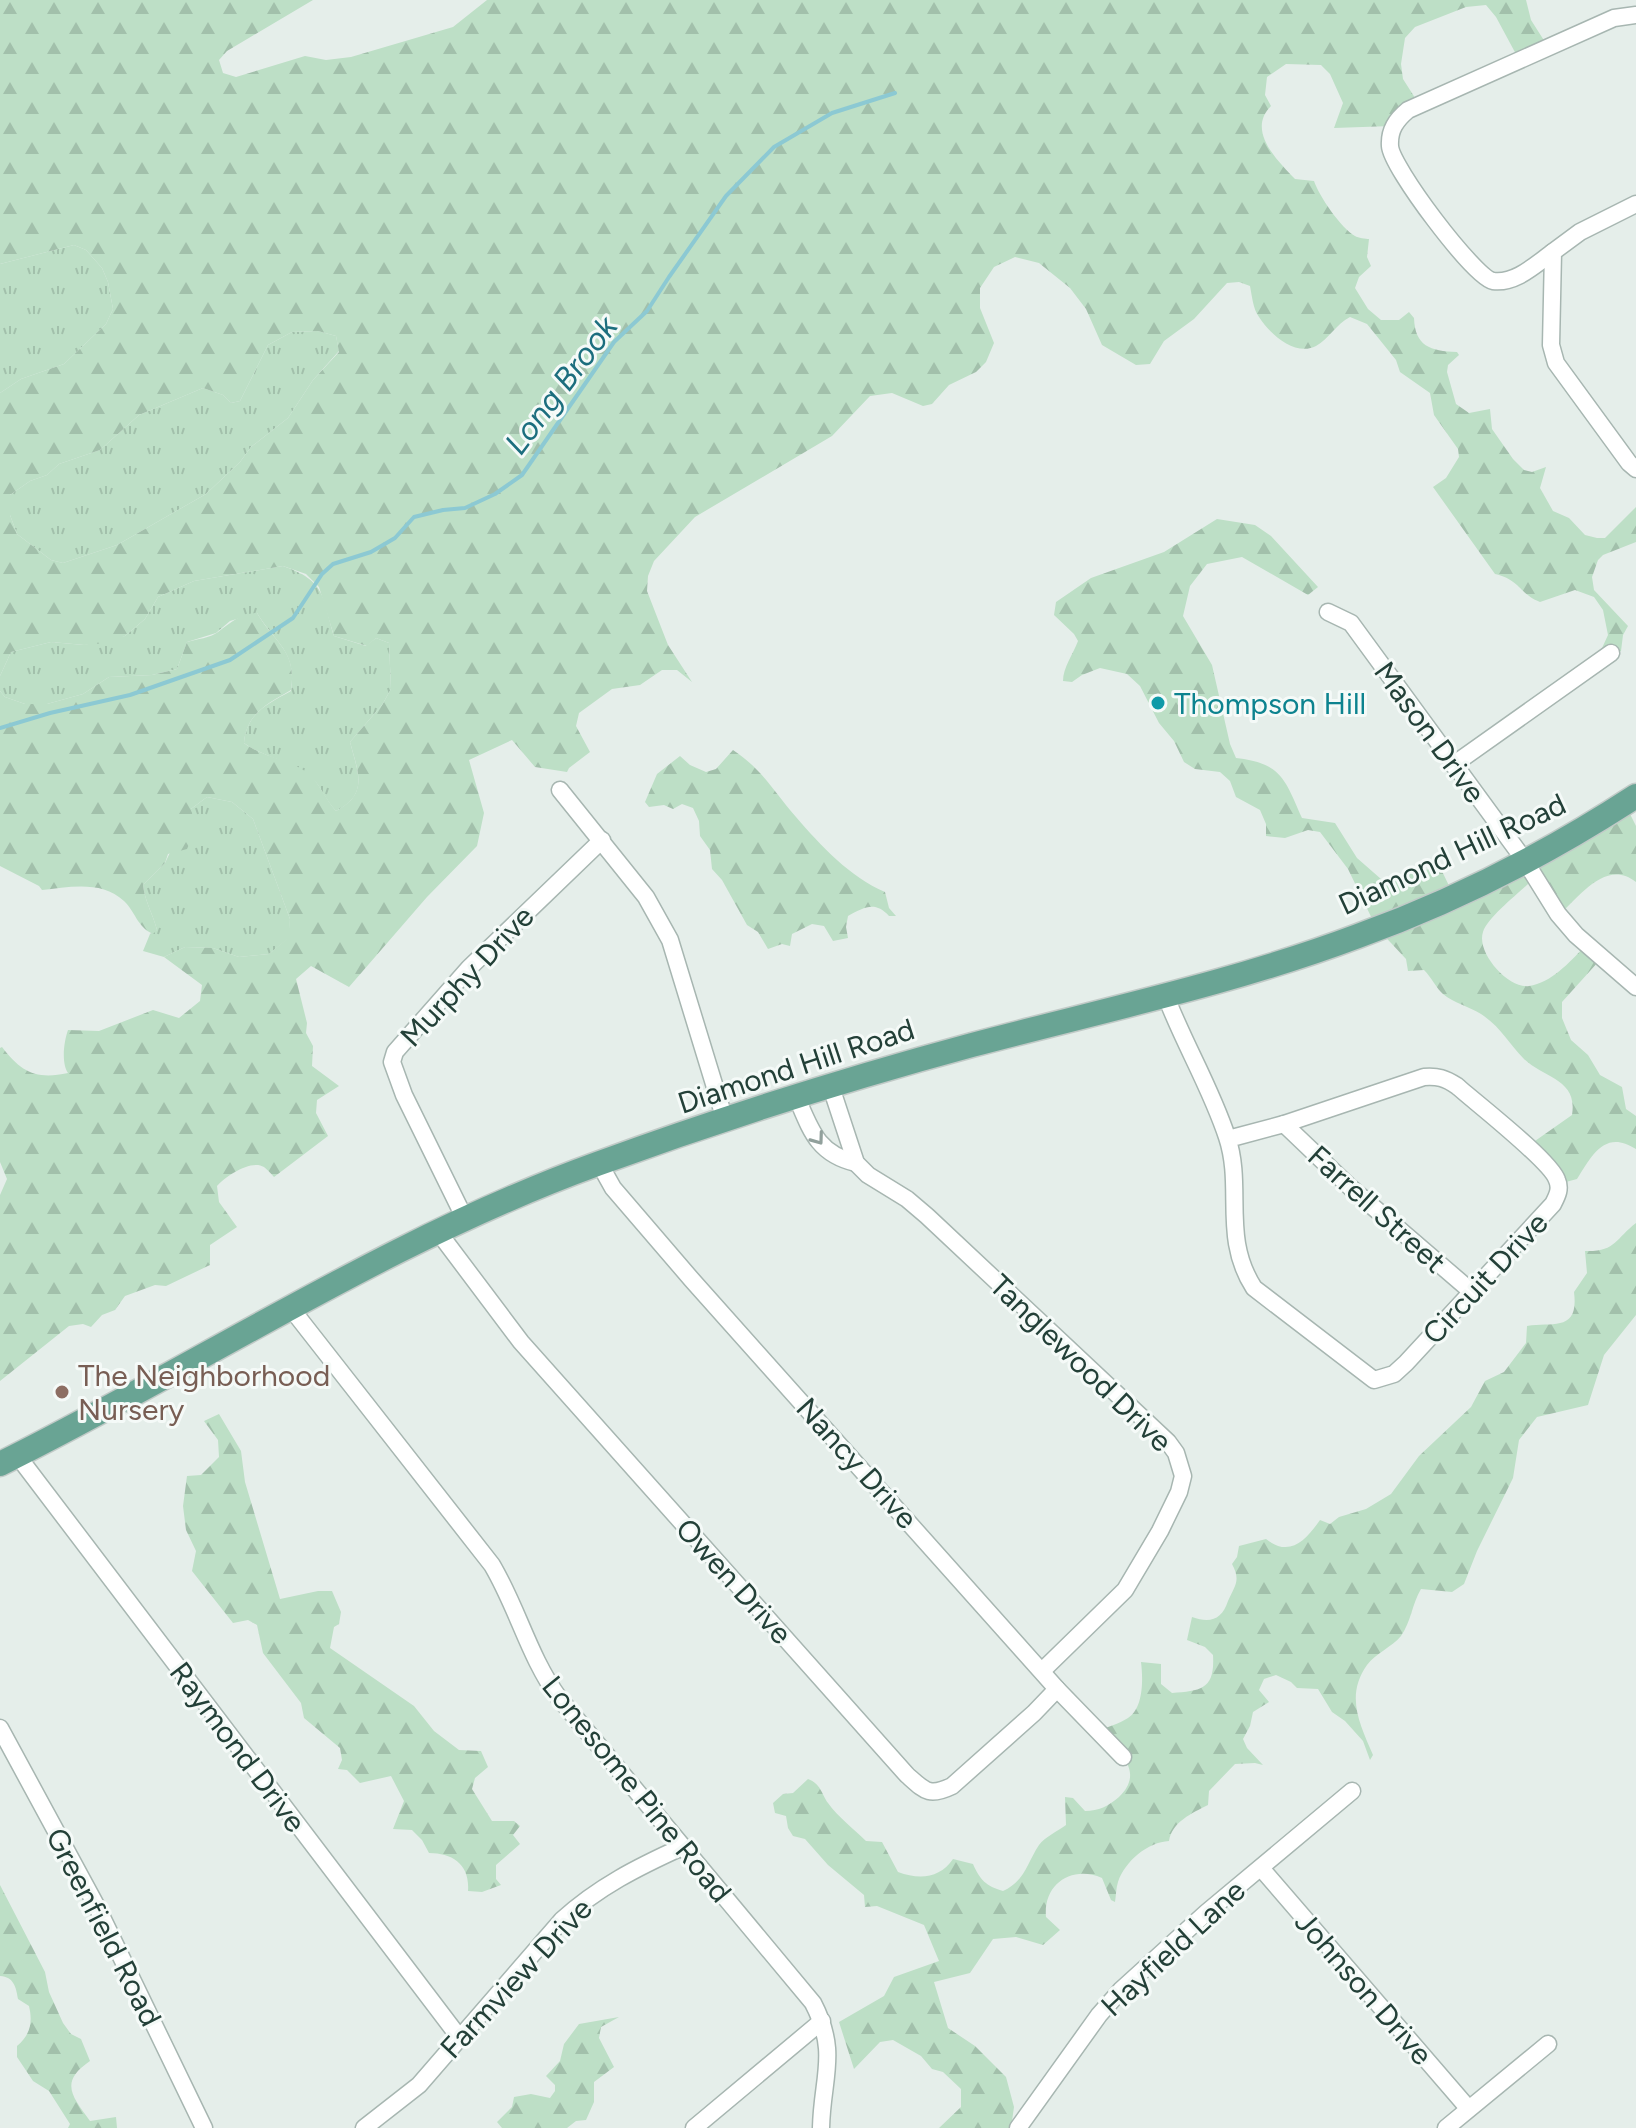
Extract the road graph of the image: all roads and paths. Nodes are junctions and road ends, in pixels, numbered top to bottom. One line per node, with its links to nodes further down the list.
1 (1636, 15): 3 (street)
2 (1636, 204): 3 (street)
3 (1553, 252): 4 (street)
4 (1636, 469)
5 (1328, 612): 7 (street, Mason Drive)
6 (1611, 653): 7 (street)
7 (1453, 765): 11 (street, Mason Drive)
8 (560, 790): 10 (street)
9 (1636, 796): 11 (main road, Diamond Hill Road)
10 (602, 840): 16 (street); 21 (street, Murphy Drive)
11 (1525, 861): 12 (street, Mason Drive); 13 (main road, Diamond Hill Road)
12 (1636, 987)
13 (1165, 994): 14 (main road, Diamond Hill Road); 18 (street, Circuit Drive)
14 (831, 1087): 15 (main road, Diamond Hill Road); 20 (street)
15 (797, 1098): 16 (main road, Diamond Hill Road); 20 (street, Tanglewood Drive, one-way to 20)
16 (725, 1120): 19 (main road, Diamond Hill Road)
17 (1284, 1124): 18 (street, Circuit Drive); 23 (street, Farrell Street); 23 (street, Circuit Drive)
18 (1228, 1139): 23 (street, Circuit Drive)
19 (599, 1163): 21 (main road, Diamond Hill Road); 26 (street, Nancy Drive)
20 (856, 1163): 26 (street, Tanglewood Drive)
21 (465, 1219): 22 (main road, Diamond Hill Road)
22 (439, 1233): 24 (main road, Diamond Hill Road); 27 (street, Owen Drive)
23 (1472, 1292)
24 (290, 1307): 25 (main road, Diamond Hill Road); 31 (street, Lonesome Pine Road)
25 (8, 1460): 34 (street, Raymond Drive)
26 (1043, 1670): 27 (street, Nancy Drive)
27 (1057, 1689): 29 (street, Nancy Drive)
28 (0, 1728): 37 (street, Greenfield Road)
29 (1123, 1757)
30 (1352, 1791): 32 (street, Hayfield Lane)
31 (682, 1847): 33 (street, Lonesome Pine Road); 34 (street, Farmview Drive)
32 (1261, 1868): 36 (street, Johnson Drive); 41 (street, Hayfield Lane)
33 (822, 2021): 39 (street); 40 (street, Lonesome Pine Road)
34 (459, 2037): 38 (street, Farmview Drive)
35 (1548, 2044): 36 (street)
36 (1468, 2108): 42 (street)
37 (204, 2128)
38 (364, 2128)
39 (694, 2128)
40 (821, 2128)
41 (1018, 2128)
42 (1446, 2128)

